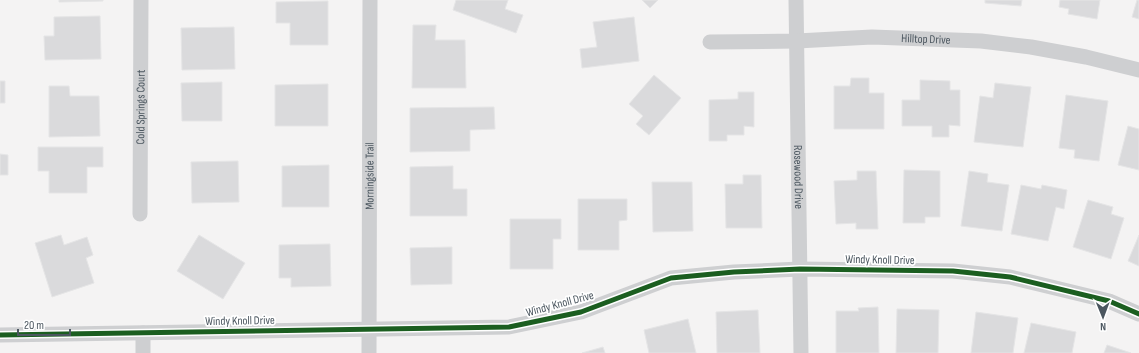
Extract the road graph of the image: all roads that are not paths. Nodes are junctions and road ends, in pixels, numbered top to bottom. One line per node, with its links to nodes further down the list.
1 (141, 0): 7 (street, Cold Springs Court)
2 (370, 0): 10 (street, Morningside Trail)
3 (796, 0): 4 (street, Rosewood Drive)
4 (797, 41): 5 (street, Hilltop Drive); 6 (street, Hilltop Drive); 8 (street, Rosewood Drive)
5 (710, 42)
6 (1139, 70)
7 (140, 214)
8 (800, 269): 9 (street, Windy Knoll Drive); 10 (street, Windy Knoll Drive); 15 (street, Rosewood Drive)
9 (1139, 314)
10 (369, 329): 11 (street, Windy Knoll Drive); 14 (street, Morningside Trail)
11 (143, 333): 12 (street, Windy Knoll Drive); 13 (street)
12 (0, 335)
13 (143, 353)
14 (369, 353)
15 (801, 353)

